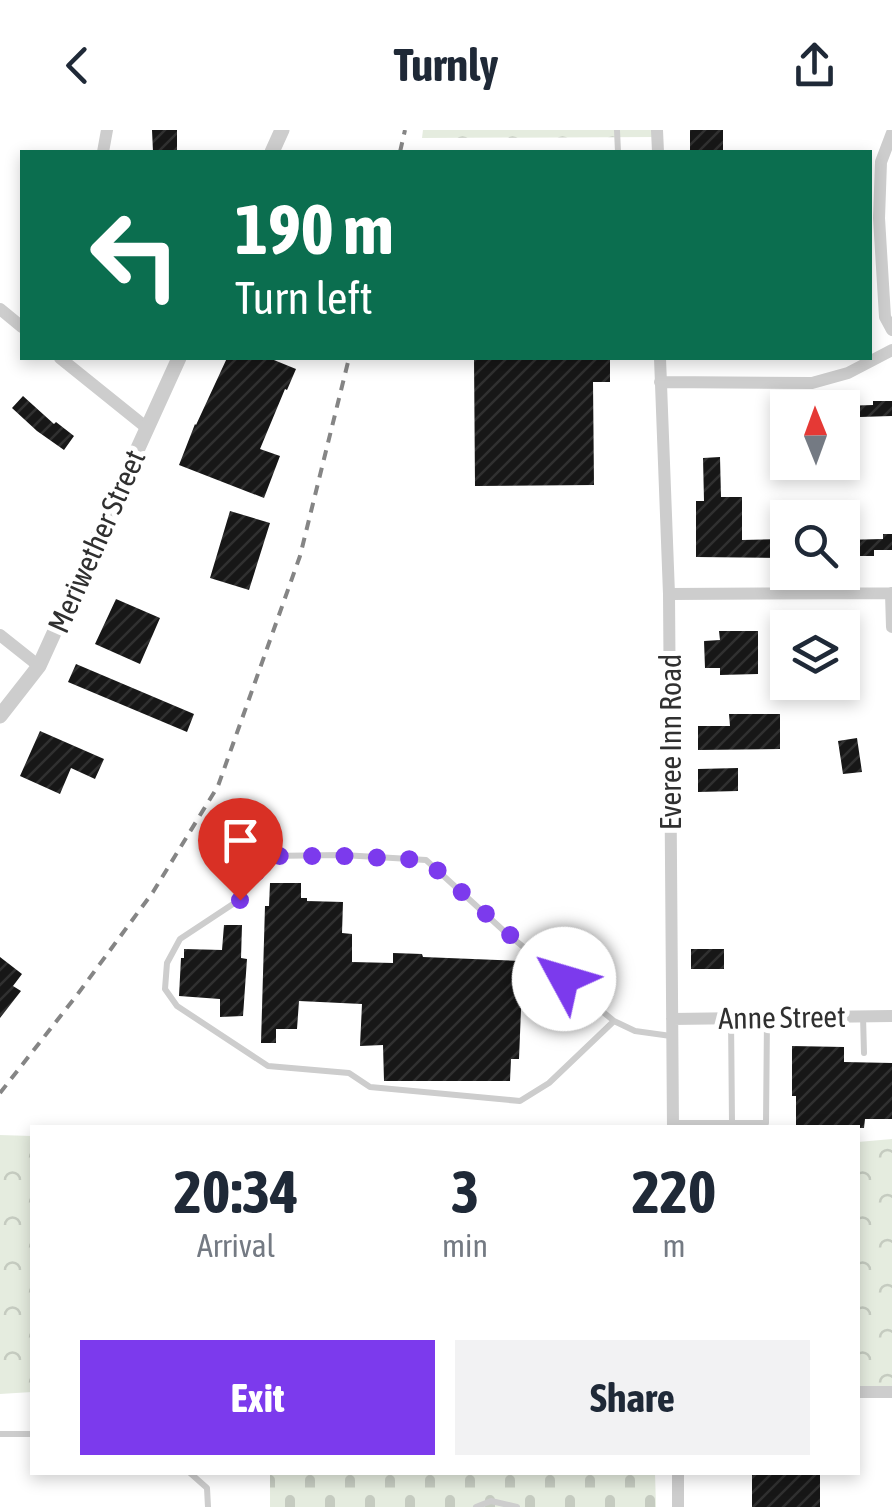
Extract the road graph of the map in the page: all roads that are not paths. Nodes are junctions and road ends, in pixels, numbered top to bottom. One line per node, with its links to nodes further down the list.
1 (892, 133): 4 (street)
2 (0, 309): 3 (street)
3 (20, 325)
4 (892, 330)
5 (892, 350): 9 (street)
6 (62, 360): 10 (street)
7 (178, 360): 10 (street, Meriwether Street)
8 (660, 360): 9 (street, Everee Inn Road)
9 (660, 382): 12 (street, Everee Inn Road)
10 (147, 428): 15 (street, Meriwether Street)
11 (891, 593): 12 (street); 13 (street)
12 (669, 594): 21 (street, Everee Inn Road)
13 (892, 627)
14 (0, 635): 15 (street)
15 (39, 666): 16 (street, Meriwether Street)
16 (0, 716)
17 (864, 1016): 18 (street, Anne Street); 20 (street, Anne Street); 24 (lane)
18 (892, 1016)
19 (731, 1018): 20 (street, Anne Street); 21 (street, Anne Street); 25 (lane)
20 (766, 1018): 25 (lane)
21 (672, 1019): 23 (street, Everee Inn Road)
22 (614, 1021): 22 (lane); 23 (lane)
23 (672, 1037): 26 (street, Everee Inn Road)
24 (864, 1053)
25 (732, 1123): 26 (lane)
26 (673, 1125)
27 (860, 1392): 28 (street)
28 (892, 1392)
29 (0, 1434): 30 (lane)
30 (30, 1434)
31 (193, 1475): 33 (lane)
32 (678, 1475): 36 (street)
33 (208, 1507)
34 (476, 1507): 35 (lane)
35 (517, 1507)
36 (678, 1507)

